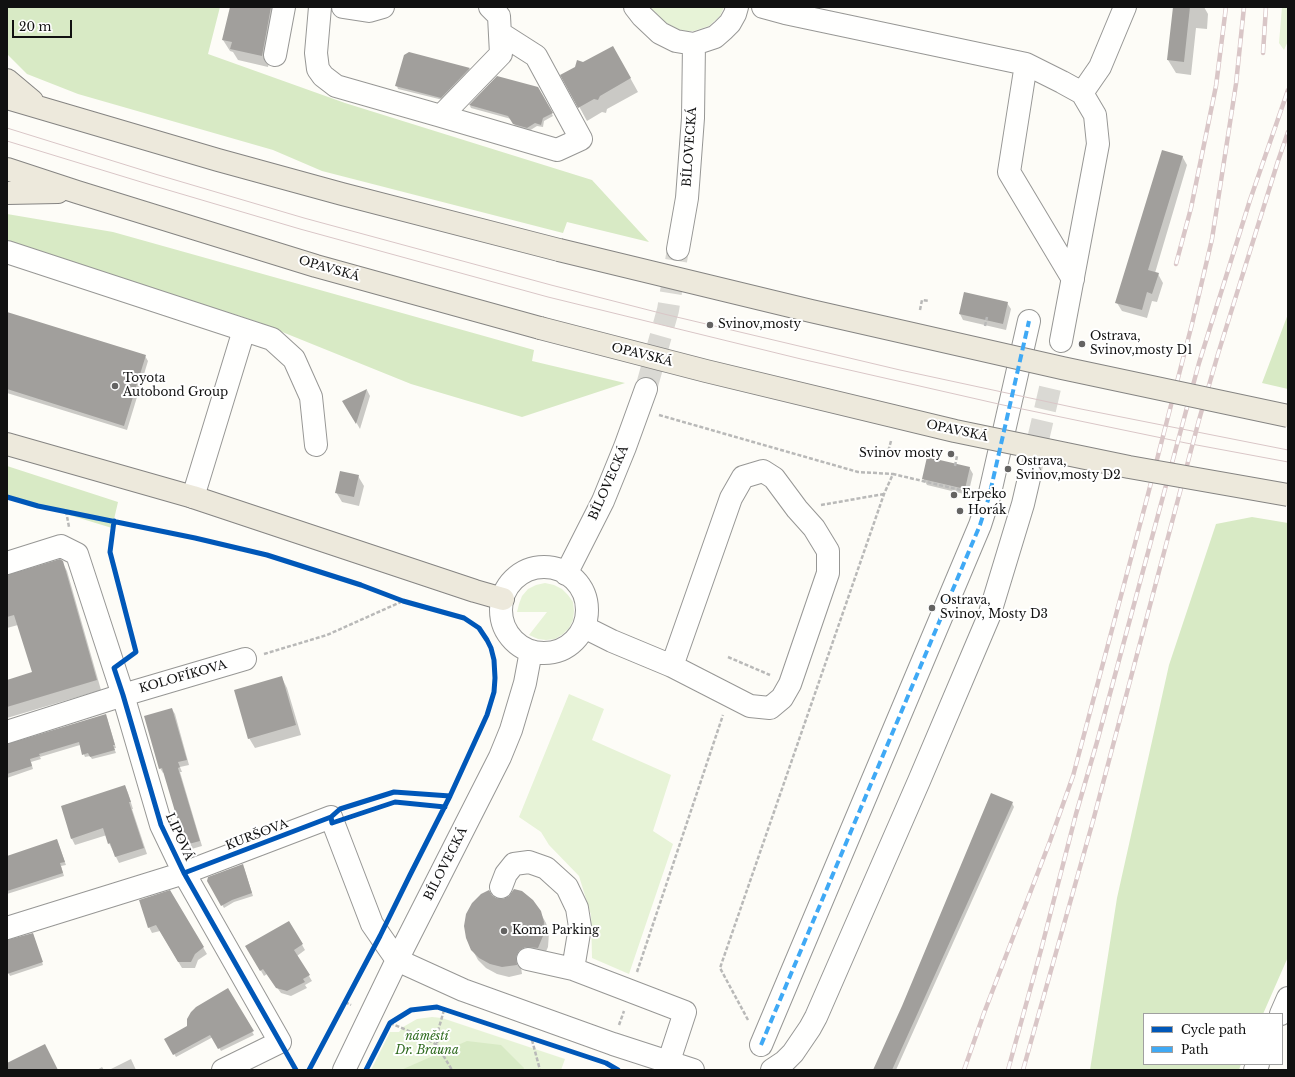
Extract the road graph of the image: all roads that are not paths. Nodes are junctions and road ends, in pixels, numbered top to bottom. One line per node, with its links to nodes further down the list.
1 (284, 7): 12 (street)
2 (320, 7): 18 (street)
3 (343, 7): 4 (street)
4 (383, 7)
5 (490, 7): 10 (street)
6 (635, 7): 11 (street)
7 (736, 7): 11 (street)
8 (763, 7): 13 (street)
9 (1125, 7): 15 (street)
10 (500, 33): 18 (street); 18 (street)
11 (694, 44): 22 (street, BÍLOVECKÁ)
12 (275, 55)
13 (1026, 64): 15 (street); 24 (street)
14 (7, 80): 17 (main road)
15 (1082, 93): 24 (street)
16 (7, 98): 17 (main road)
17 (41, 108): 29 (main road, bridge)
18 (442, 116)
19 (7, 169): 20 (main road, OPAVSKÁ)
20 (77, 192): 21 (main road); 33 (main road, OPAVSKÁ, bridge)
21 (7, 193)
22 (678, 249)
23 (7, 252): 26 (street)
24 (1073, 279): 27 (street)
25 (1029, 321): 52 (street)
26 (244, 330): 31 (street); 34 (street)
27 (1061, 341)
28 (646, 389): 36 (street, BÍLOVECKÁ)
29 (1288, 416)
30 (7, 444): 34 (main road)
31 (316, 445)
32 (1030, 474): 57 (street)
33 (1288, 495)
34 (193, 497): 37 (main road)
35 (7, 563): 42 (street, LIPOVÁ)
36 (566, 574): 37 (street); 38 (street)
37 (503, 599): 39 (street)
38 (584, 627): 39 (street); 41 (street)
39 (531, 652): 47 (street, BÍLOVECKÁ)
40 (245, 659): 42 (street, KOLOFÍKOVA)
41 (672, 666): 41 (street)
42 (123, 695): 43 (street, KOLOFÍKOVA); 44 (street, LIPOVÁ)
43 (7, 732)
44 (184, 873): 46 (street, KURŠOVA); 47 (street, KURŠOVA); 54 (street, LIPOVÁ)
45 (501, 887): 49 (street)
46 (7, 928)
47 (397, 960): 53 (street); 55 (street, BÍLOVECKÁ)
48 (528, 960): 49 (street)
49 (572, 969): 53 (street)
50 (1288, 998): 51 (street)
51 (1281, 1013)
52 (762, 1045)
53 (668, 1066): 56 (street)
54 (223, 1070)
55 (344, 1070)
56 (694, 1070)
57 (772, 1070)

